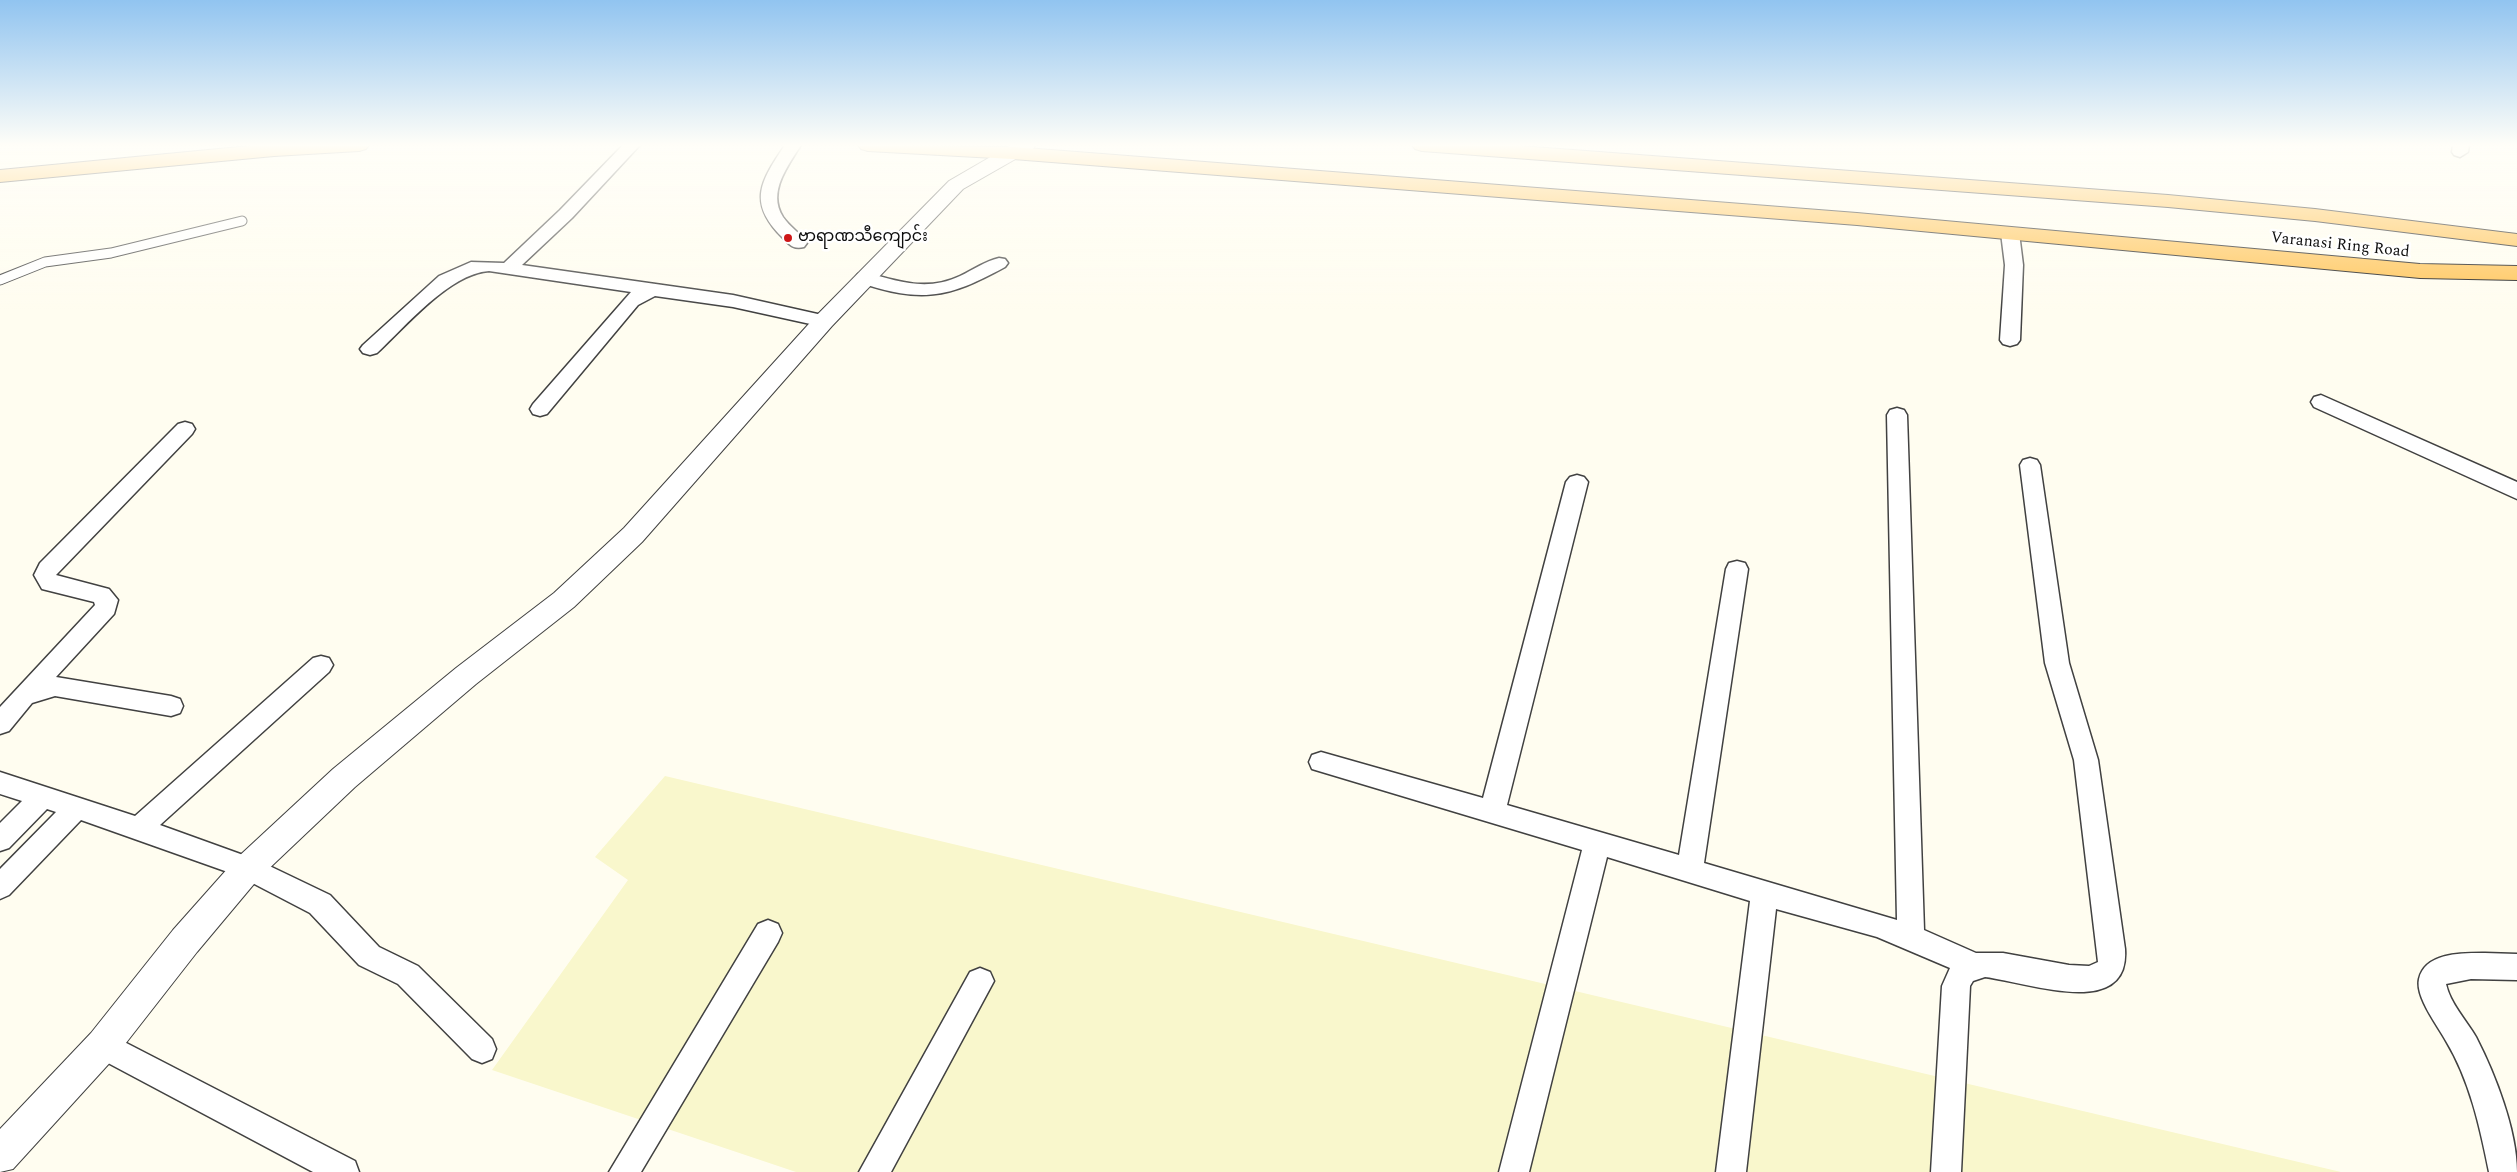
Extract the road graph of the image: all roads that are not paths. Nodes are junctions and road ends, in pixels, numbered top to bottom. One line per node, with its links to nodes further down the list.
1 (580, 200): 15 (street)
2 (767, 200): 12 (street)
3 (941, 200): 17 (street)
4 (1622, 200): 9 (highway)
5 (1816, 200): 14 (highway, Varanasi Ring Road)
6 (2151, 200): 11 (highway, Varanasi Ring Road)
7 (2299, 200): 10 (highway)
8 (242, 221): 18 (lane)
9 (2010, 233): 16 (highway); 21 (street)
10 (2517, 234)
11 (2517, 240)
12 (798, 243)
13 (999, 263): 17 (street)
14 (2517, 265)
15 (508, 269): 19 (street); 22 (street)
16 (2517, 273)
17 (864, 278): 20 (street)
18 (0, 280)
19 (653, 290): 20 (street); 24 (street)
20 (824, 321): 43 (street)
21 (2010, 340)
22 (370, 349)
23 (2321, 402): 29 (street)
24 (540, 409)
25 (1898, 415): 48 (street)
26 (185, 429): 32 (street)
27 (2030, 465): 49 (street)
28 (1576, 482): 39 (street)
29 (2517, 490)
30 (1737, 569): 44 (street)
31 (321, 665): 40 (street)
32 (24, 695): 33 (street); 34 (street)
33 (172, 706)
34 (0, 724)
35 (1321, 762): 39 (street)
36 (0, 783): 37 (street)
37 (42, 797): 38 (street); 41 (street)
38 (76, 808): 40 (street); 45 (street)
39 (1492, 812): 42 (street)
40 (138, 829): 43 (street)
41 (0, 840)
42 (1597, 843): 44 (street); 58 (street)
43 (248, 868): 52 (street); 53 (street)
44 (1690, 870): 46 (street)
45 (0, 887)
46 (1764, 894): 48 (street); 59 (street)
47 (768, 933): 56 (street)
48 (1912, 937): 49 (street)
49 (1973, 965): 60 (street)
50 (2517, 967): 61 (street)
51 (980, 981): 57 (street)
52 (103, 1045): 54 (street); 55 (street)
53 (482, 1048)
54 (0, 1156)
55 (344, 1172)
56 (624, 1172)
57 (874, 1172)
58 (1514, 1172)
59 (1731, 1172)
60 (1946, 1172)
61 (2504, 1172)

